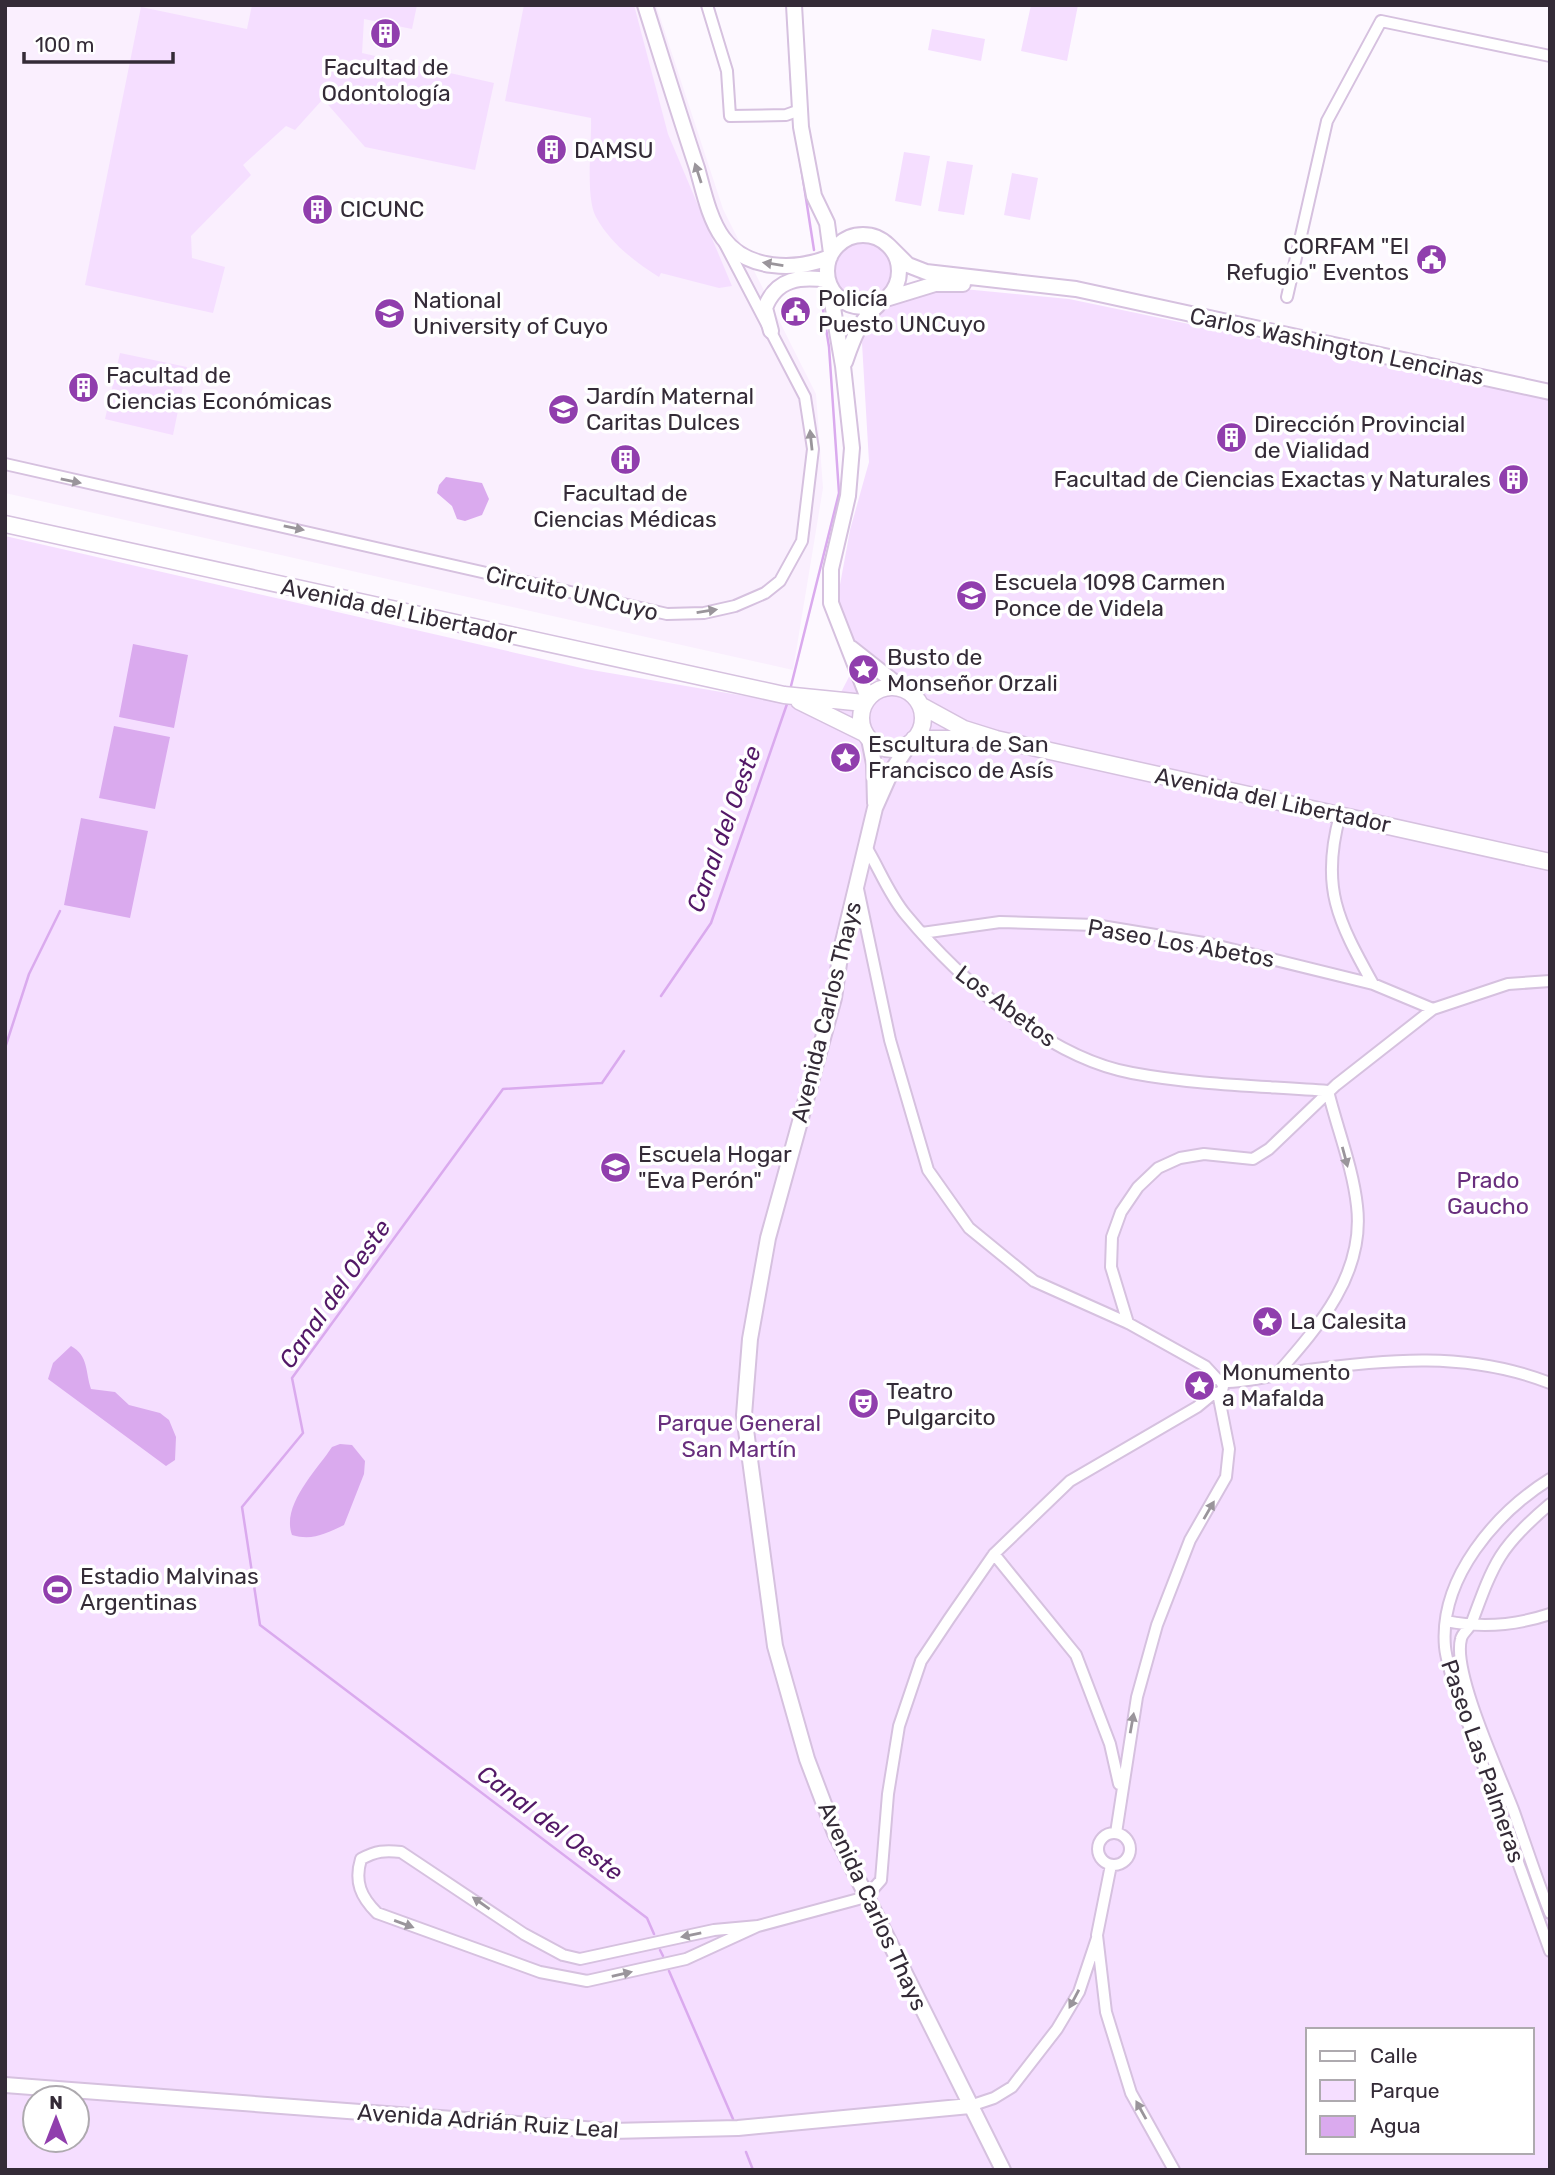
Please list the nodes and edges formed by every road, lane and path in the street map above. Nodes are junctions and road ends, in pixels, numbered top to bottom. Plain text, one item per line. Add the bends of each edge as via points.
1 (645, 5) edge
2 (707, 5) edge
3 (794, 5) edge
4 (1550, 56) edge
5 (800, 110) junction
6 (827, 223) junction
7 (722, 237) junction
8 (848, 238) junction
9 (889, 246) junction
10 (831, 255) junction
11 (829, 283) junction
12 (1287, 297) dead end
13 (1124, 299) junction
14 (883, 301) junction
15 (771, 331) junction
16 (843, 366) junction
17 (1550, 392) edge
18 (5, 464) edge
19 (8, 524) edge
20 (850, 647) junction
21 (903, 689) junction
22 (784, 695) junction
23 (866, 701) junction
24 (920, 705) junction
25 (867, 736) junction
26 (996, 739) junction
27 (912, 741) junction
28 (875, 808) junction
29 (1340, 815) junction
30 (866, 846) junction
31 (1550, 862) edge
32 (857, 886) junction
33 (922, 933) junction
34 (1550, 981) edge
35 (1373, 984) junction
36 (1433, 1009) junction
37 (1328, 1091) junction
38 (1128, 1323) junction
39 (1276, 1374) junction
40 (1550, 1382) edge
41 (1218, 1386) junction
42 (1550, 1479) edge
43 (1550, 1504) edge
44 (993, 1554) junction
45 (1550, 1614) edge
46 (1446, 1621) junction
47 (1471, 1625) junction
48 (1121, 1790) junction
49 (1116, 1833) junction
50 (1111, 1865) junction
51 (866, 1897) junction
52 (1550, 1913) edge
53 (758, 1926) junction
54 (1097, 1936) junction
55 (1550, 1951) edge
56 (5, 2085) edge
57 (970, 2106) junction
58 (1003, 2170) edge
59 (1174, 2170) edge

7 -> 1 street, Circuito UNCuyo
2 - 5 street via 727,71 730,116 786,115
3 - 5 street
4 - 12 street via 1381,21 1327,121
5 - 6 street via 814,196
6 - 8 street
6 - 10 street
10 -> 7 street via 811,265 772,266 738,252
7 - 15 street, Circuito UNCuyo
8 - 9 street via 870,236
8 - 10 street
9 - 13 street, Carlos Washington Lencinas via 908,265 926,272 1034,282
9 - 14 street via 899,273
10 - 11 street
11 - 14 street via 850,305 865,307
11 - 15 street via 806,277 790,279 776,290 765,308
11 - 16 street
13 - 14 street, Carlos Washington Lencinas via 945,284
13 - 17 street, Carlos Washington Lencinas
14 - 16 street via 864,317
18 -> 15 street, Circuito UNCuyo via 667,614 704,612 765,593 780,581 802,541 813,449 800,387
16 - 20 street via 851,467 830,585 836,620
19 - 22 main road, Avenida del Libertador
20 - 21 street
20 - 23 street
21 - 23 main road via 883,688
21 - 24 main road
22 - 23 main road, Avenida del Libertador
22 - 25 main road, Avenida del Libertador
23 - 25 main road via 861,713
24 - 26 main road, Avenida del Libertador via 964,729
24 - 27 main road via 921,729
25 - 27 main road via 890,748
25 - 28 street, Avenida Carlos Thays via 874,764
26 - 27 main road, Avenida del Libertador
26 - 29 main road, Avenida del Libertador
27 - 28 street, Avenida Carlos Thays
28 - 30 street, Avenida Carlos Thays
29 - 31 main road, Avenida del Libertador
29 - 35 street via 1330,851 1334,897 1351,945
30 - 32 street, Avenida Carlos Thays
30 - 33 street, Los Abetos via 904,913
32 - 38 street via 890,1040 928,1170 969,1228 1034,1280
32 - 51 street, Avenida Carlos Thays via 834,998 765,1250 750,1339 744,1415 767,1603 784,1684 835,1833
33 - 35 street, Paseo Los Abetos via 1000,922 1095,925 1210,944
33 - 37 street, Los Abetos via 954,966 1043,1039 1083,1059 1131,1073
34 - 36 street via 1508,984
35 - 36 street, Paseo Los Abetos
36 - 37 street
37 - 38 street via 1253,1159 1205,1154 1180,1158 1158,1168 1138,1187 1121,1212 1112,1237 1111,1267
37 -> 39 street via 1357,1204 1356,1252 1332,1305
38 - 41 street via 1205,1366
39 - 40 street via 1418,1358 1492,1366
39 - 41 street
41 - 44 street via 1199,1405 1070,1481
48 -> 41 street via 1137,1697 1157,1625 1190,1540 1226,1477 1229,1449
42 - 46 street, Paseo Las Palmeras via 1498,1518 1483,1538 1460,1577
43 - 47 street via 1502,1550 1481,1591
44 - 48 street via 1076,1655 1110,1744
44 - 51 street via 922,1661 899,1726 881,1880
45 - 47 street via 1497,1625
46 - 47 street
46 - 55 street, Paseo Las Palmeras via 1445,1647 1452,1679
47 - 52 street via 1461,1638 1465,1681
48 - 49 street
49 - 50 street via 1105,1835 1097,1849 1101,1859
49 - 50 street via 1125,1837 1130,1852 1121,1864
50 - 54 street
51 - 53 street
51 - 57 street, Avenida Carlos Thays
53 -> 53 street via 714,1930 580,1959 543,1946 401,1852 373,1853 361,1859 357,1873 365,1902 377,1913 540,1972 587,1981 686,1959
54 -> 57 street via 1079,1992 1057,2029 1012,2087
59 -> 54 street via 1131,2093 1107,2012
56 - 57 street, Avenida Adrián Ruiz Leal via 611,2131 738,2128
57 - 58 street, Avenida Carlos Thays

